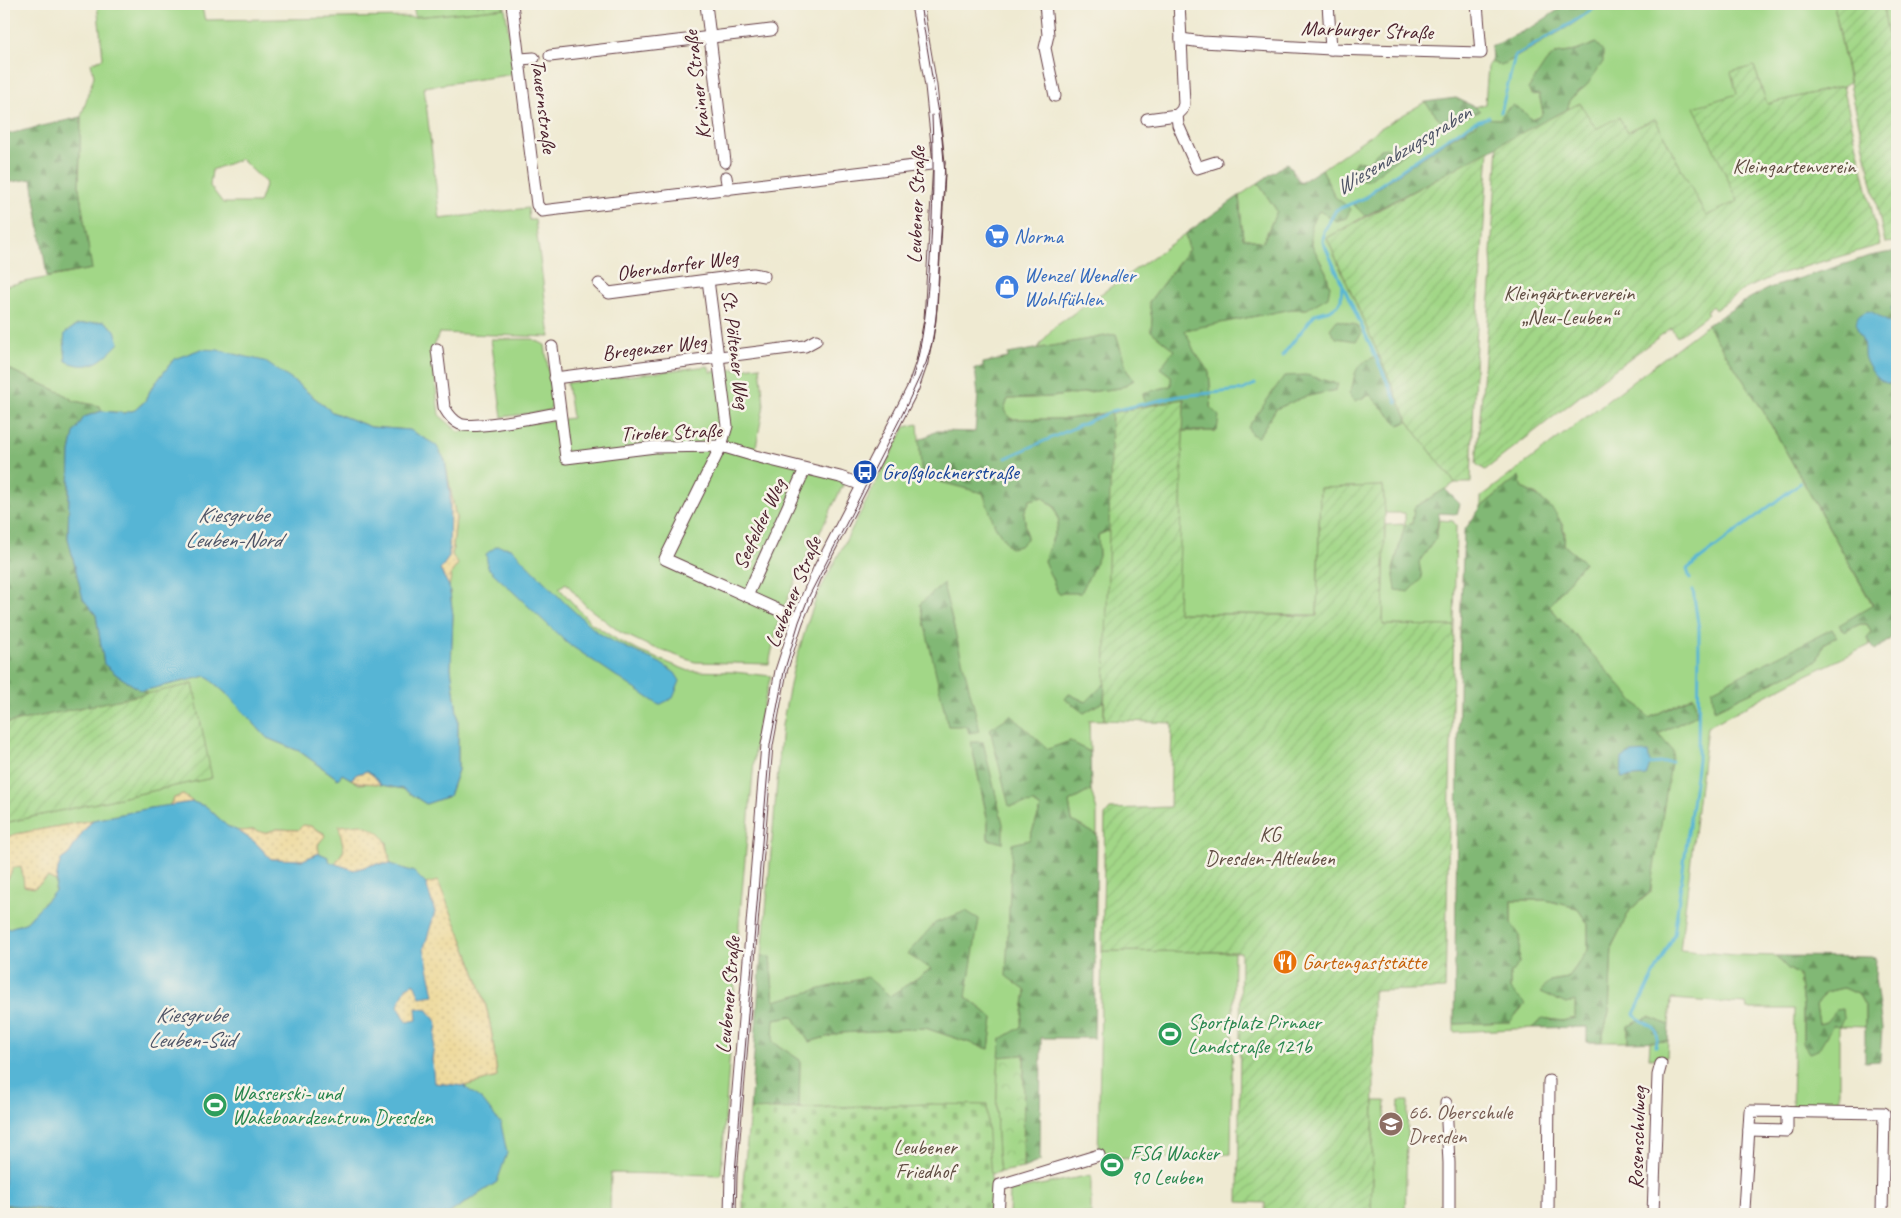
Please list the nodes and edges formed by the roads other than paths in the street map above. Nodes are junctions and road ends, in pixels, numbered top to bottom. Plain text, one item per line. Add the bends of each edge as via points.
1 (512, 4) edge
2 (706, 4) edge
3 (917, 4) edge
4 (1045, 4) edge
5 (1178, 4) edge
6 (1328, 4) edge
7 (1477, 4) edge
8 (771, 30) dead end
9 (710, 37) junction
10 (1181, 39) junction
11 (1331, 49) junction
12 (550, 56) dead end
13 (534, 58) dead end
14 (520, 60) junction
15 (1055, 96) dead end
16 (1177, 115) junction
17 (1147, 119) dead end
18 (725, 162) dead end
19 (1216, 162) dead end
20 (939, 163) junction
21 (726, 176) dead end
22 (728, 189) junction
23 (764, 276) dead end
24 (708, 280) junction
25 (599, 284) dead end
26 (816, 340) dead end
27 (552, 347) dead end
28 (437, 348) dead end
29 (718, 358) junction
30 (555, 378) junction
31 (559, 413) junction
32 (721, 446) junction
33 (805, 469) junction
34 (862, 485) junction
35 (747, 596) junction
36 (798, 619) junction
37 (1661, 1064) dead end
38 (1549, 1082) dead end
39 (1446, 1103) dead end
40 (1787, 1111) junction
41 (1749, 1130) junction
42 (1099, 1155) dead end
43 (1744, 1210) dead end
44 (730, 1214) edge
45 (998, 1214) edge
46 (1449, 1214) edge
47 (1548, 1214) edge
48 (1654, 1214) edge
49 (1882, 1214) edge

1 - 14 street, Tauernstraße
2 - 9 street, Krainer Straße
3 - 20 street, Leubener Straße via 931,86
4 - 15 street via 1048,34 1045,48
5 - 10 street
6 - 11 street
7 - 11 street, Marburger Straße via 1481,53
8 - 9 street
9 - 12 street
9 - 18 street, Krainer Straße
10 - 11 street, Marburger Straße
10 - 16 street via 1184,104
13 - 14 street
14 - 22 street, Tauernstraße via 537,205 542,212
16 - 17 street
16 - 19 street via 1193,170
20 - 22 street
20 - 34 street, Leubener Straße via 930,320 922,362
21 - 22 street
23 - 24 street, Oberndorfer Weg via 753,274
24 - 25 street, Oberndorfer Weg via 609,293
24 - 29 street, St. Pöltener Weg
26 - 29 street, Bregenzer Weg via 805,346
27 - 30 street
28 - 31 street via 444,407 458,423 470,426
29 - 30 street, Bregenzer Weg
29 - 32 street, St. Pöltener Weg via 726,426
30 - 31 street
31 - 32 street, Tiroler Straße via 566,458 655,447
32 - 33 street, Tiroler Straße
32 - 35 street, St. Pöltener Weg via 665,559
33 - 34 street, Tiroler Straße
33 - 35 street, Seefelder Weg
34 - 36 street, Leubener Straße via 818,569
35 - 36 street
36 - 44 street, Leubener Straße via 781,671 768,745
37 - 48 street, Rosenschulweg
38 - 47 street
39 - 46 street
40 - 41 street via 1750,1111
40 - 41 street via 1787,1131
40 - 49 street via 1884,1113
41 - 43 street
42 - 45 street via 1000,1184

